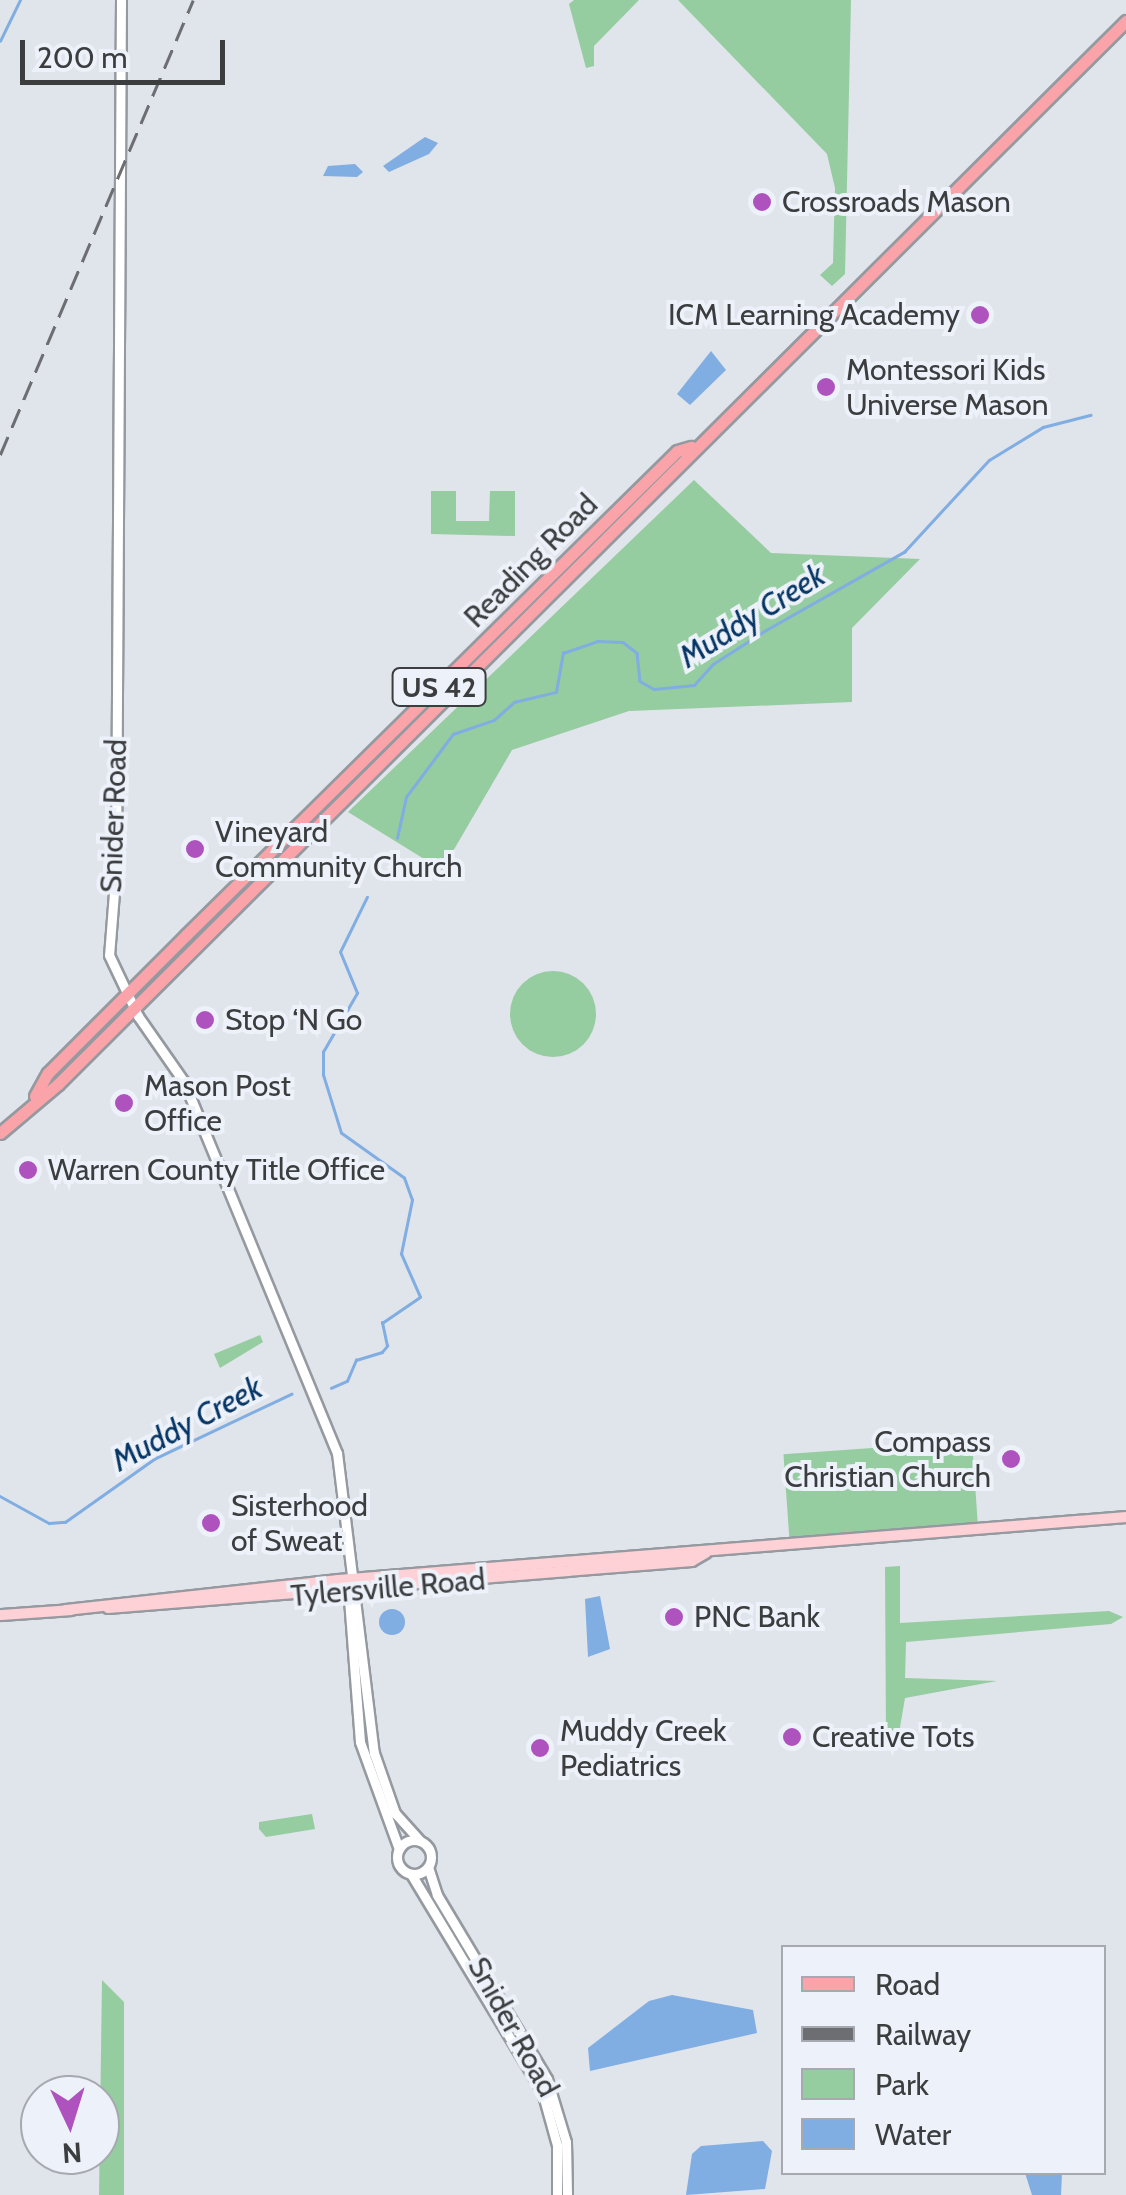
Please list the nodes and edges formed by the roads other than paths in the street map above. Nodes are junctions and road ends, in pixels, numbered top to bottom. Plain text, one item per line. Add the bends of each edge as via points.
1 (121, 0) edge
2 (1126, 21) edge
3 (691, 447) junction
4 (126, 995) junction
5 (133, 1007) junction
6 (32, 1100) junction
7 (0, 1133) edge
8 (1126, 1517) edge
9 (707, 1553) junction
10 (351, 1579) junction
11 (351, 1592) junction
12 (66, 1610) junction
13 (0, 1615) edge
14 (419, 1840) junction
15 (399, 1849) junction
16 (428, 1868) junction
17 (411, 1874) junction
18 (558, 2195) edge
19 (567, 2195) edge

1 - 4 street, Snider Road via 116,868 107,942
2 - 3 main road, Reading Road / US 42
3 - 4 main road, Reading Road / US 42 via 677,451
3 - 5 main road, Reading Road / US 42
4 - 5 street, Snider Road
4 - 6 main road, Reading Road / US 42 via 48,1072
5 - 6 main road, Reading Road / US 42 via 58,1084
5 - 10 street, Snider Road via 184,1082 332,1440
6 - 7 main road, Reading Road / US 42
8 - 9 main road, Tylersville Road
9 - 10 main road, Tylersville Road
9 - 11 main road, Tylersville Road via 692,1562
10 - 11 street
10 - 12 main road, Tylersville Road
11 - 12 main road, Tylersville Road
11 - 14 street via 379,1777 394,1813
11 - 15 street via 360,1742
12 - 13 main road, Tylersville Road
14 - 15 street
14 - 16 street via 432,1852
15 - 17 street via 399,1865
16 - 17 street
16 - 19 street, Snider Road via 547,2078 566,2142
17 - 18 street, Snider Road via 542,2091 557,2145

